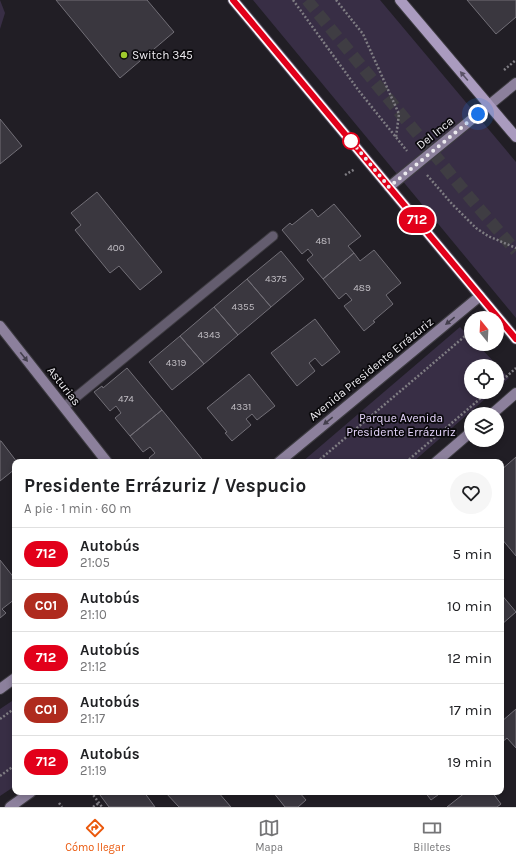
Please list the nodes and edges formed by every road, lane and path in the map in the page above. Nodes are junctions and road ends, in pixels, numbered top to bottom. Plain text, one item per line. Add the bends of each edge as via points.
1 (233, 0) edge
2 (293, 0) edge
3 (336, 0) edge
4 (400, 0) edge
5 (516, 82) edge
6 (489, 105) junction
7 (396, 137) junction
8 (516, 138) edge
9 (418, 164) junction
10 (389, 187) junction
11 (272, 236) dead end
12 (516, 248) edge
13 (480, 296) junction
14 (0, 326) edge
15 (464, 337) edge
16 (516, 339) edge
17 (516, 368) edge
18 (504, 379) edge
19 (516, 393) edge
20 (480, 399) edge
21 (64, 407) junction
22 (500, 407) edge
23 (464, 438) edge
24 (105, 459) edge
25 (283, 459) edge
26 (321, 459) edge
27 (410, 459) edge
28 (440, 459) edge
29 (12, 680) edge
30 (0, 689) edge
31 (12, 710) edge
32 (0, 719) edge
33 (12, 767) edge
34 (0, 776) edge
35 (27, 795) edge
36 (93, 795) edge
37 (59, 803) dead end
38 (99, 803) junction
39 (10, 807) edge
40 (62, 807) edge
41 (93, 807) edge
42 (102, 807) edge

1 - 10 main road
2 - 7 path
3 - 7 path via 364,34 396,107 399,114
6 -> 4 main road
5 - 6 main road, Del Inca
6 - 8 main road
6 - 9 main road, Del Inca
7 - 9 path
9 - 10 main road, Del Inca
9 - 12 path via 476,228
10 - 13 main road
11 - 21 lane
13 - 16 main road
13 -> 25 main road, Avenida Presidente Errázuriz
14 -> 21 main road, Asturias
15 - 26 path
17 - 18 path
19 - 22 main road
20 - 27 path
21 - 24 main road, Asturias
23 - 28 main road
29 - 30 main road
31 - 32 path
33 - 34 path
35 - 39 main road
36 - 38 path
37 - 40 path
38 - 41 path
38 - 42 path

